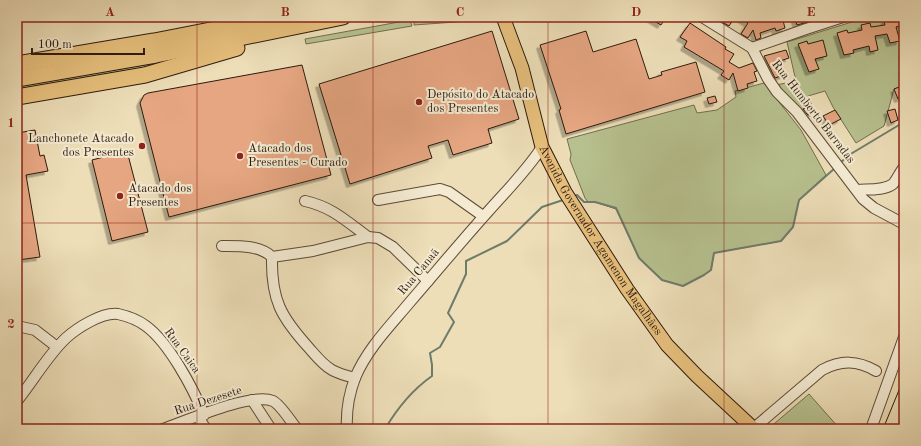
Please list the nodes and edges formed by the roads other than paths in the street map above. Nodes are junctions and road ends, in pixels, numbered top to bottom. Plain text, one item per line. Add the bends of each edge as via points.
1 (278, 17) edge
2 (343, 17) edge
3 (502, 17) edge
4 (702, 17) edge
5 (842, 17) edge
6 (302, 26) junction
7 (752, 48) junction
8 (17, 64) edge
9 (17, 79) edge
10 (17, 97) edge
11 (542, 147) junction
12 (904, 167) edge
13 (857, 190) junction
14 (378, 200) dead end
15 (305, 201) dead end
16 (483, 216) junction
17 (904, 224) edge
18 (368, 237) junction
19 (222, 246) dead end
20 (272, 257) junction
21 (428, 282) junction
22 (17, 326) edge
23 (904, 337) edge
24 (57, 347) junction
25 (876, 371) dead end
26 (355, 378) junction
27 (17, 400) edge
28 (252, 400) junction
29 (201, 416) junction
30 (163, 429) edge
31 (206, 429) edge
32 (271, 429) edge
33 (297, 429) edge
34 (347, 429) edge
35 (754, 429) edge
36 (871, 429) edge

1 - 8 highway
2 - 6 highway
3 - 11 main road, Avenida Governador Agamenon Magalhães via 524,74
4 - 7 street
5 - 7 street
6 - 9 highway
6 - 10 highway via 288,33 145,75
7 - 13 street, Rua Humberto Barradas via 768,79
11 - 16 street, Rua Canaã via 532,162
11 - 35 main road, Avenida Governador Agamenon Magalhães via 568,198 626,289 668,345
12 - 13 street via 894,183 889,186
13 - 17 street, Rua Humberto Barradas via 874,208
14 - 16 street via 440,189 449,192
15 - 18 street via 330,209
16 - 21 street, Rua Canaã
18 - 20 street via 313,251
18 - 21 street via 378,238 393,248
19 - 20 street via 245,247 265,252
20 - 26 street via 275,293 285,319 326,366 335,372
21 - 26 street, Rua Canaã via 367,355
22 - 24 street via 35,330
23 - 36 street
24 - 27 street, Rua Caica
24 - 29 street, Rua Caica via 67,337 100,317 116,314 132,318 156,335 169,352 193,390
25 - 35 street via 858,363 833,364 822,370
26 - 34 street, Rua Canaã via 347,409
28 - 29 street, Rua Dezesete
28 - 32 street
28 - 33 street, Rua Dezesete via 276,403
29 - 30 street, Rua Dezesete
29 - 31 street, Rua Caica

